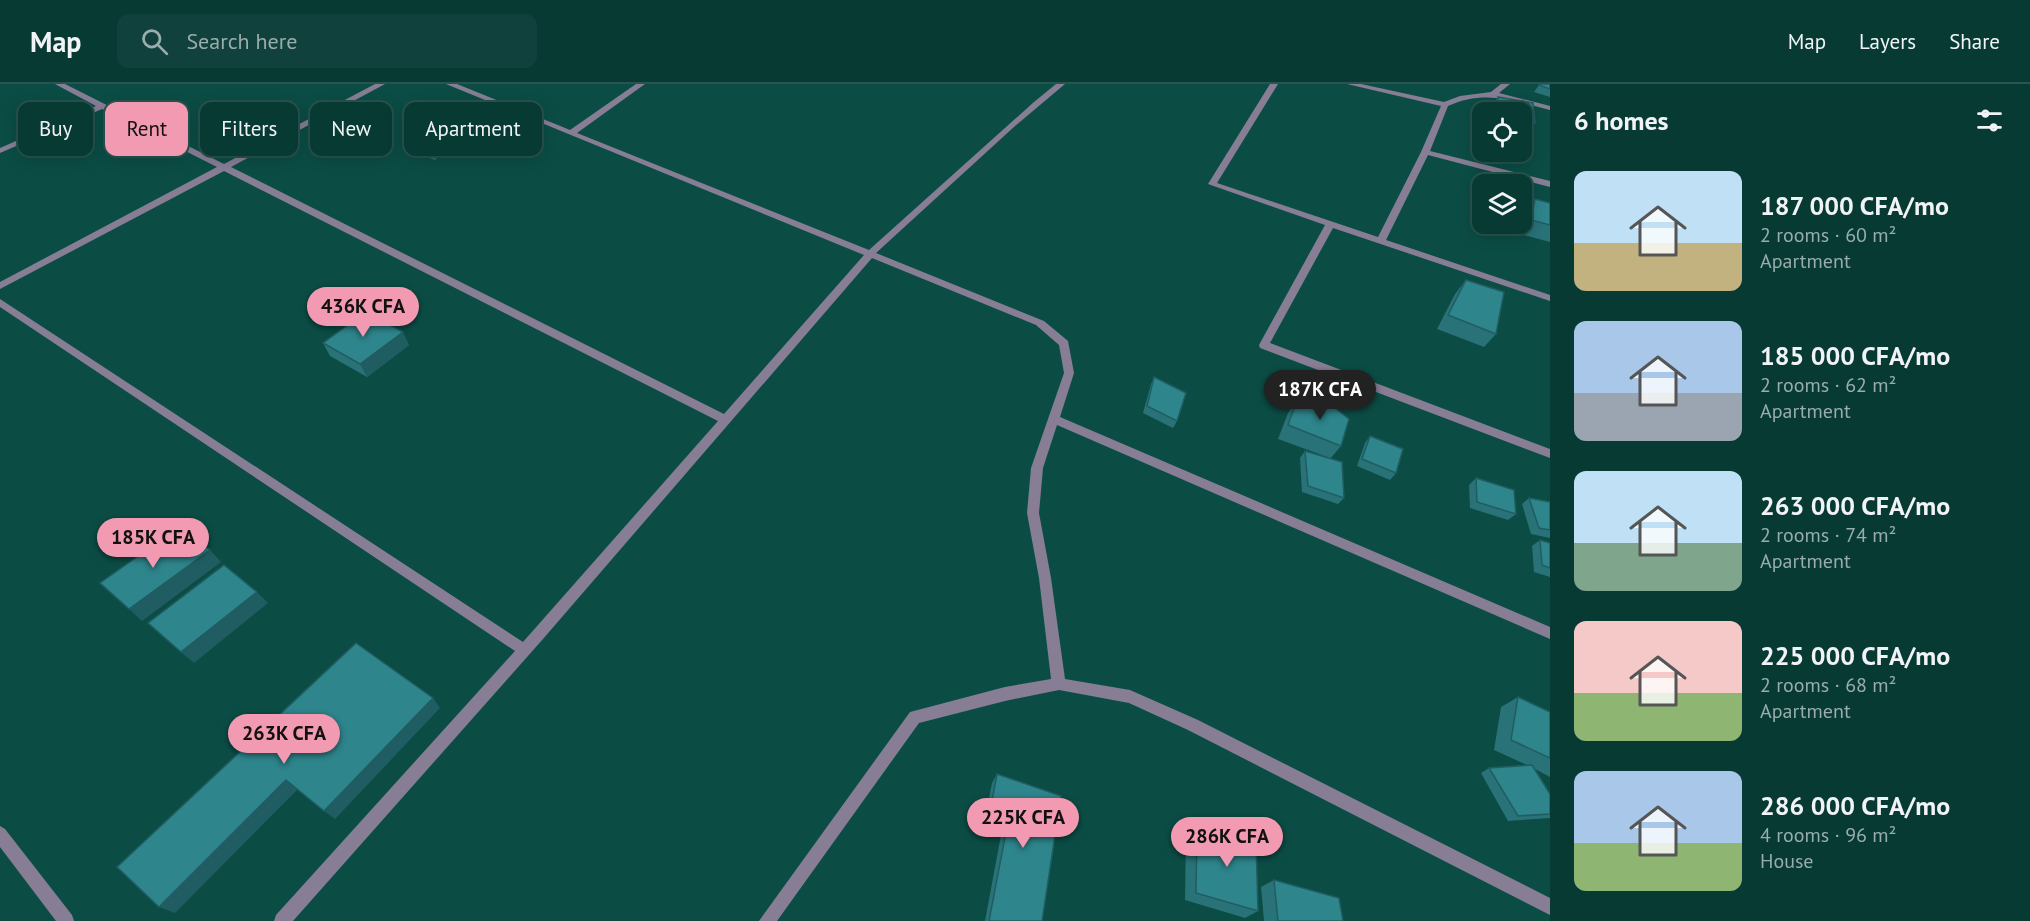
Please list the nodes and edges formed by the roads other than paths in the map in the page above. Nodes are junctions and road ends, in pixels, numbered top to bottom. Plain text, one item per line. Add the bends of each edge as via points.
1 (59, 84) edge
2 (381, 84) edge
3 (450, 84) edge
4 (642, 84) edge
5 (1061, 84) edge
6 (1274, 84) edge
7 (1351, 84) edge
8 (1506, 84) edge
9 (1493, 94) junction
10 (1445, 105) junction
11 (102, 106) junction
12 (1550, 108) edge
13 (571, 133) junction
14 (0, 151) edge
15 (1425, 152) junction
16 (223, 166) junction
17 (1550, 184) edge
18 (1330, 225) junction
19 (1381, 241) junction
20 (871, 253) junction
21 (0, 286) edge
22 (1550, 298) edge
23 (0, 302) edge
24 (1054, 419) junction
25 (726, 420) junction
26 (1550, 452) edge
27 (1550, 633) edge
28 (524, 650) junction
29 (1059, 684) junction
30 (0, 834) edge
31 (1550, 908) edge
32 (66, 921) edge
33 (282, 921) edge
34 (767, 921) edge

1 - 11 street
2 - 16 street
3 - 13 street
4 - 13 street
5 - 20 street
6 - 18 street via 1212,184
7 - 10 street
8 - 9 street
9 - 10 street via 1460,98
9 - 12 street
10 - 15 street
11 - 14 street
11 - 16 street
13 - 20 street
15 - 17 street
15 - 19 street
16 - 21 street
16 - 25 street
18 - 19 street
18 - 26 street via 1264,345
19 - 22 street
20 - 24 street via 1040,323 1064,344 1068,374
20 - 25 street
23 - 28 street
24 - 27 street
24 - 29 street via 1037,468 1034,513
25 - 28 street
28 - 33 street
29 - 31 street via 1130,697 1192,725
29 - 34 street via 915,717
30 - 32 street

